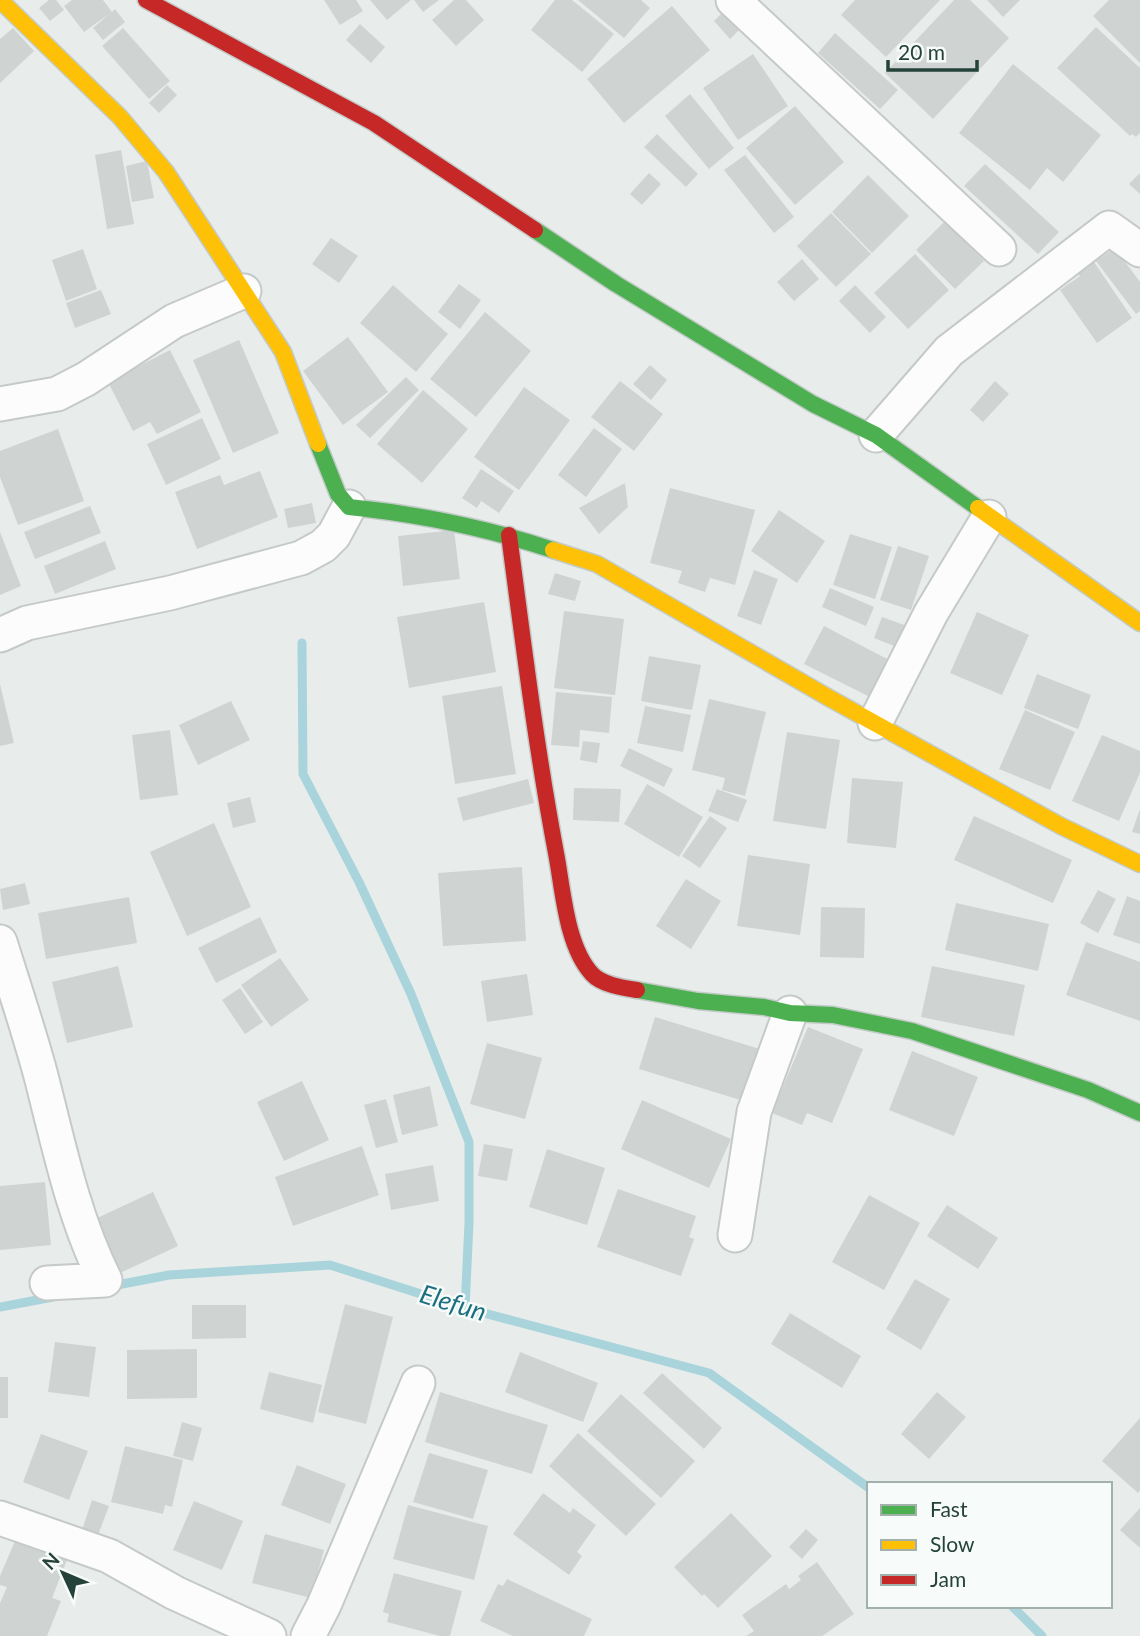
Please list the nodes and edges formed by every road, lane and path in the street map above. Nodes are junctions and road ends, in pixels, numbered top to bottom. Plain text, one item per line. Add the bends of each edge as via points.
1 (0, 0) edge
2 (146, 0) edge
3 (733, 0) edge
4 (999, 249) dead end
5 (1140, 250) edge
6 (244, 291) junction
7 (0, 404) edge
8 (876, 435) junction
9 (348, 507) junction
10 (989, 517) junction
11 (509, 535) junction
12 (1140, 623) edge
13 (0, 635) edge
14 (875, 723) junction
15 (1140, 864) edge
16 (0, 942) edge
17 (790, 1013) junction
18 (1140, 1113) edge
19 (735, 1235) dead end
20 (47, 1283) dead end
21 (418, 1383) dead end
22 (0, 1518) edge
23 (269, 1636) edge
24 (308, 1636) edge

1 - 6 street via 121,117 166,172
2 - 8 street via 374,123 616,284 813,404
3 - 4 street
5 - 8 street via 1109,228 949,351
6 - 7 street via 174,321 57,394
6 - 9 street via 283,352 330,477
8 - 10 street
9 - 11 street
9 - 13 street via 323,547 301,558 170,593 27,623
10 - 12 street
10 - 14 street via 931,613
11 - 14 street via 597,564
11 - 17 street via 537,750 571,933 583,962 594,977 620,987
14 - 15 street via 1060,826
16 - 20 street via 67,1183 105,1280
17 - 18 street via 833,1015 912,1031 1088,1090
17 - 19 street via 754,1112
21 - 24 street
22 - 23 street via 109,1556 175,1593

